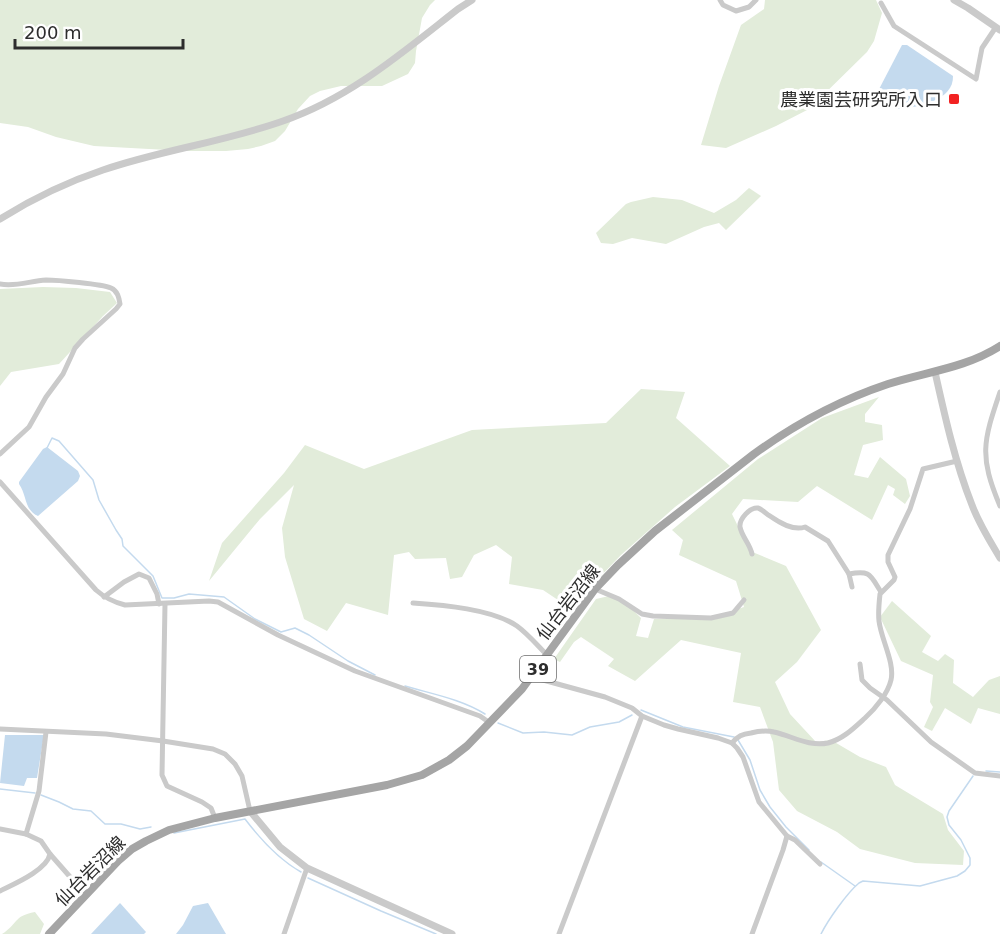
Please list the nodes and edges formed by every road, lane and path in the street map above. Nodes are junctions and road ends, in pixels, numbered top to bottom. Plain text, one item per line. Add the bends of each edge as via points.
1 (472, 0) edge
2 (720, 0) edge
3 (756, 0) edge
4 (954, 0) edge
5 (881, 3) dead end
6 (998, 28) edge
7 (0, 219) edge
8 (0, 284) edge
9 (999, 348) edge
10 (935, 372) junction
11 (1000, 392) edge
12 (0, 454) edge
13 (957, 460) junction
14 (0, 482) edge
15 (1000, 506) edge
16 (752, 554) dead end
17 (1000, 558) edge
18 (849, 574) junction
19 (852, 587) dead end
20 (595, 589) junction
21 (881, 592) junction
22 (104, 597) junction
23 (744, 600) dead end
24 (413, 603) dead end
25 (162, 604) junction
26 (547, 655) junction
27 (860, 664) dead end
28 (532, 677) junction
29 (883, 697) junction
30 (642, 716) junction
31 (490, 723) junction
32 (0, 729) edge
33 (46, 732) junction
34 (735, 740) junction
35 (163, 741) junction
36 (1000, 776) edge
37 (250, 811) junction
38 (215, 818) junction
39 (0, 829) edge
40 (26, 834) junction
41 (787, 836) junction
42 (50, 854) junction
43 (820, 864) dead end
44 (307, 868) junction
45 (0, 891) edge
46 (87, 895) junction
47 (49, 934) edge
48 (284, 934) edge
49 (452, 934) edge
50 (559, 934) edge
51 (752, 934) edge

1 - 7 street via 361,83 322,105 283,121 104,170 52,190
2 - 3 street via 736,11
4 - 6 street
5 - 6 street via 894,26 976,79 981,48
8 - 12 street via 46,280 111,288 120,304 75,348 29,427
9 - 10 main road, 仙台岩沼線 / 39
10 - 13 street
10 - 20 main road, 仙台岩沼線 / 39 via 863,394 822,412 771,442 655,531
11 - 15 street via 987,431 985,460
13 - 17 street via 973,507
13 - 21 street via 923,469 910,509 888,555 895,579
14 - 22 street
16 - 18 street via 740,528 747,512 759,508 789,527 805,527 828,541
18 - 19 street
18 - 21 street via 869,574
20 - 23 street via 647,616 711,618 733,613
20 - 26 main road, 仙台岩沼線 / 39
21 - 29 street via 879,622 891,667 891,679
22 - 25 street via 125,605
22 - 25 street via 139,574 149,578
24 - 26 street via 503,619 518,627
25 - 31 street via 218,602 355,671 476,714
25 - 35 street
26 - 28 main road, 仙台岩沼線 / 39
27 - 29 street via 862,680
28 - 30 street via 605,697
28 - 31 main road, 仙台岩沼線 / 39
29 - 34 street via 849,732 826,744 764,730 743,734
29 - 36 street via 931,742 969,769
30 - 34 street via 678,729
30 - 50 street
31 - 37 main road, 仙台岩沼線 / 39 via 449,760 422,775
32 - 33 street
33 - 35 street
33 - 40 street via 39,791
34 - 41 street via 759,802
35 - 37 street via 225,754 242,776
35 - 38 street via 162,775 167,786 202,802 211,808
37 - 38 main road, 仙台岩沼線 / 39
37 - 44 street via 280,847
38 - 46 main road, 仙台岩沼線 / 39 via 177,828 132,849
39 - 40 street
40 - 42 street via 41,841
41 - 43 street
41 - 51 street
42 - 45 street via 35,871
42 - 46 street
44 - 48 street
44 - 49 street
46 - 47 main road, 仙台岩沼線 / 39

